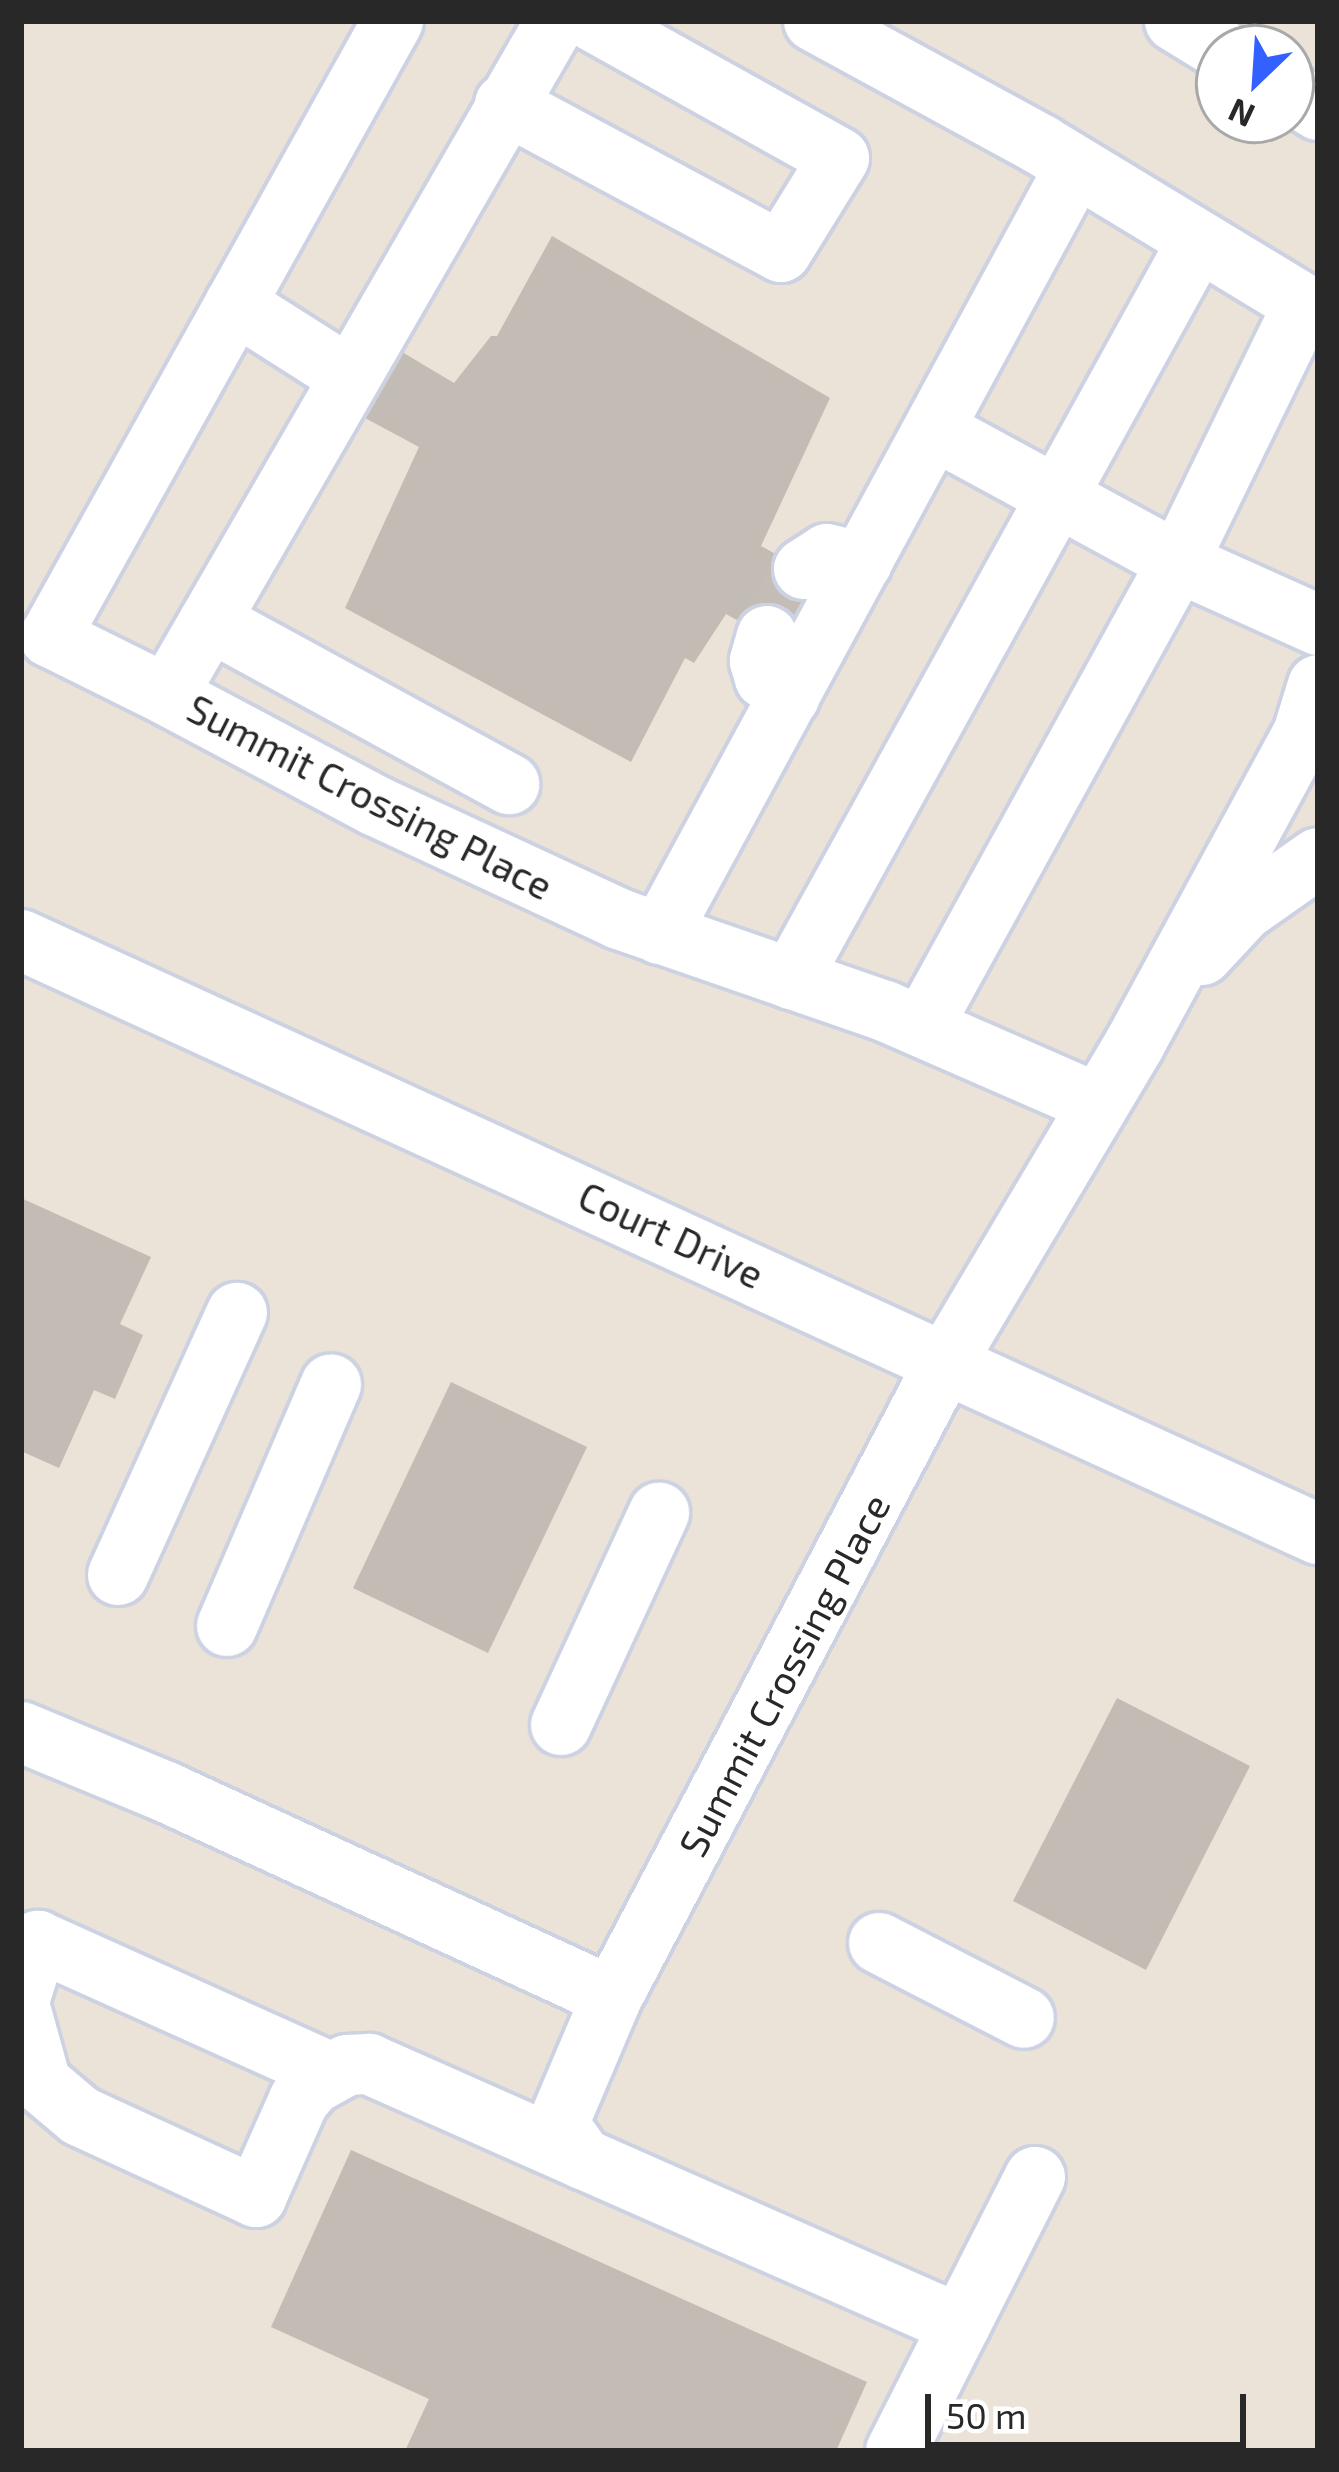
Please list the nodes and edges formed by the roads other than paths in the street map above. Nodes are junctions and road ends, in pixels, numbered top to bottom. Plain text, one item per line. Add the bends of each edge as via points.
1 (393, 21) edge
2 (556, 21) edge
3 (593, 21) edge
4 (814, 21) edge
5 (505, 104) junction
6 (1076, 166) junction
7 (1198, 241) junction
8 (236, 304) junction
9 (350, 377) junction
10 (935, 430) junction
11 (1053, 495) junction
12 (1178, 562) junction
13 (862, 563) junction
14 (804, 569) dead end
15 (210, 620) junction
16 (1312, 634) edge
17 (766, 636) tunnel mouth
18 (1318, 685) edge
19 (167, 695) junction
20 (789, 698) junction
21 (509, 784) dead end
22 (1318, 858) edge
23 (660, 934) junction
24 (21, 940) edge
25 (790, 979) junction
26 (1153, 1007) junction
27 (922, 1028) junction
28 (1096, 1103) junction
29 (237, 1313) dead end
30 (944, 1365) junction
31 (331, 1384) dead end
32 (659, 1513) dead end
33 (1318, 1534) edge
34 (118, 1576) dead end
35 (227, 1627) dead end
36 (561, 1725) dead end
37 (21, 1732) edge
38 (879, 1943) dead end
39 (21, 1995) edge
40 (612, 1996) junction
41 (21, 2011) edge
42 (1024, 2018) dead end
43 (329, 2072) junction
44 (583, 2158) junction
45 (1035, 2177) dead end
46 (961, 2325) junction
47 (896, 2451) edge

1 - 8 street
2 - 5 street, Summit Crossing Place
3 - 5 street via 839,158 782,252
4 - 6 street
5 - 9 street, Summit Crossing Place
6 - 7 street
6 - 10 street
7 - 11 street
7 - 12 street via 1304,304
8 - 9 street
8 - 19 street via 50,637
9 - 15 street, Summit Crossing Place
10 - 11 street
10 - 13 street
11 - 12 street
11 - 25 street
12 - 16 street
12 - 27 street
13 - 14 street via 827,554
13 - 20 street
15 - 19 street, Summit Crossing Place
15 - 21 street
17 - 20 street via 765,678
18 - 26 street, Summit Crossing Place via 1303,734
19 - 23 street, Summit Crossing Place via 376,806
20 - 23 street
22 - 26 street, Summit Crossing Place via 1244,910
23 - 25 street, Summit Crossing Place
24 - 30 street, Court Drive
25 - 27 street, Summit Crossing Place
26 - 28 street, Summit Crossing Place
27 - 28 street, Summit Crossing Place
28 - 30 street, Summit Crossing Place
29 - 34 street
30 - 33 street, Court Drive
30 - 40 street, Summit Crossing Place
31 - 35 street
32 - 36 street
37 - 40 street
38 - 42 street
39 - 43 street via 38,1942
40 - 44 street, Summit Crossing Place via 558,2124
41 - 43 street via 41,2083 80,2116 256,2197 299,2100
43 - 44 street via 369,2064
44 - 46 street
45 - 46 street
46 - 47 street

